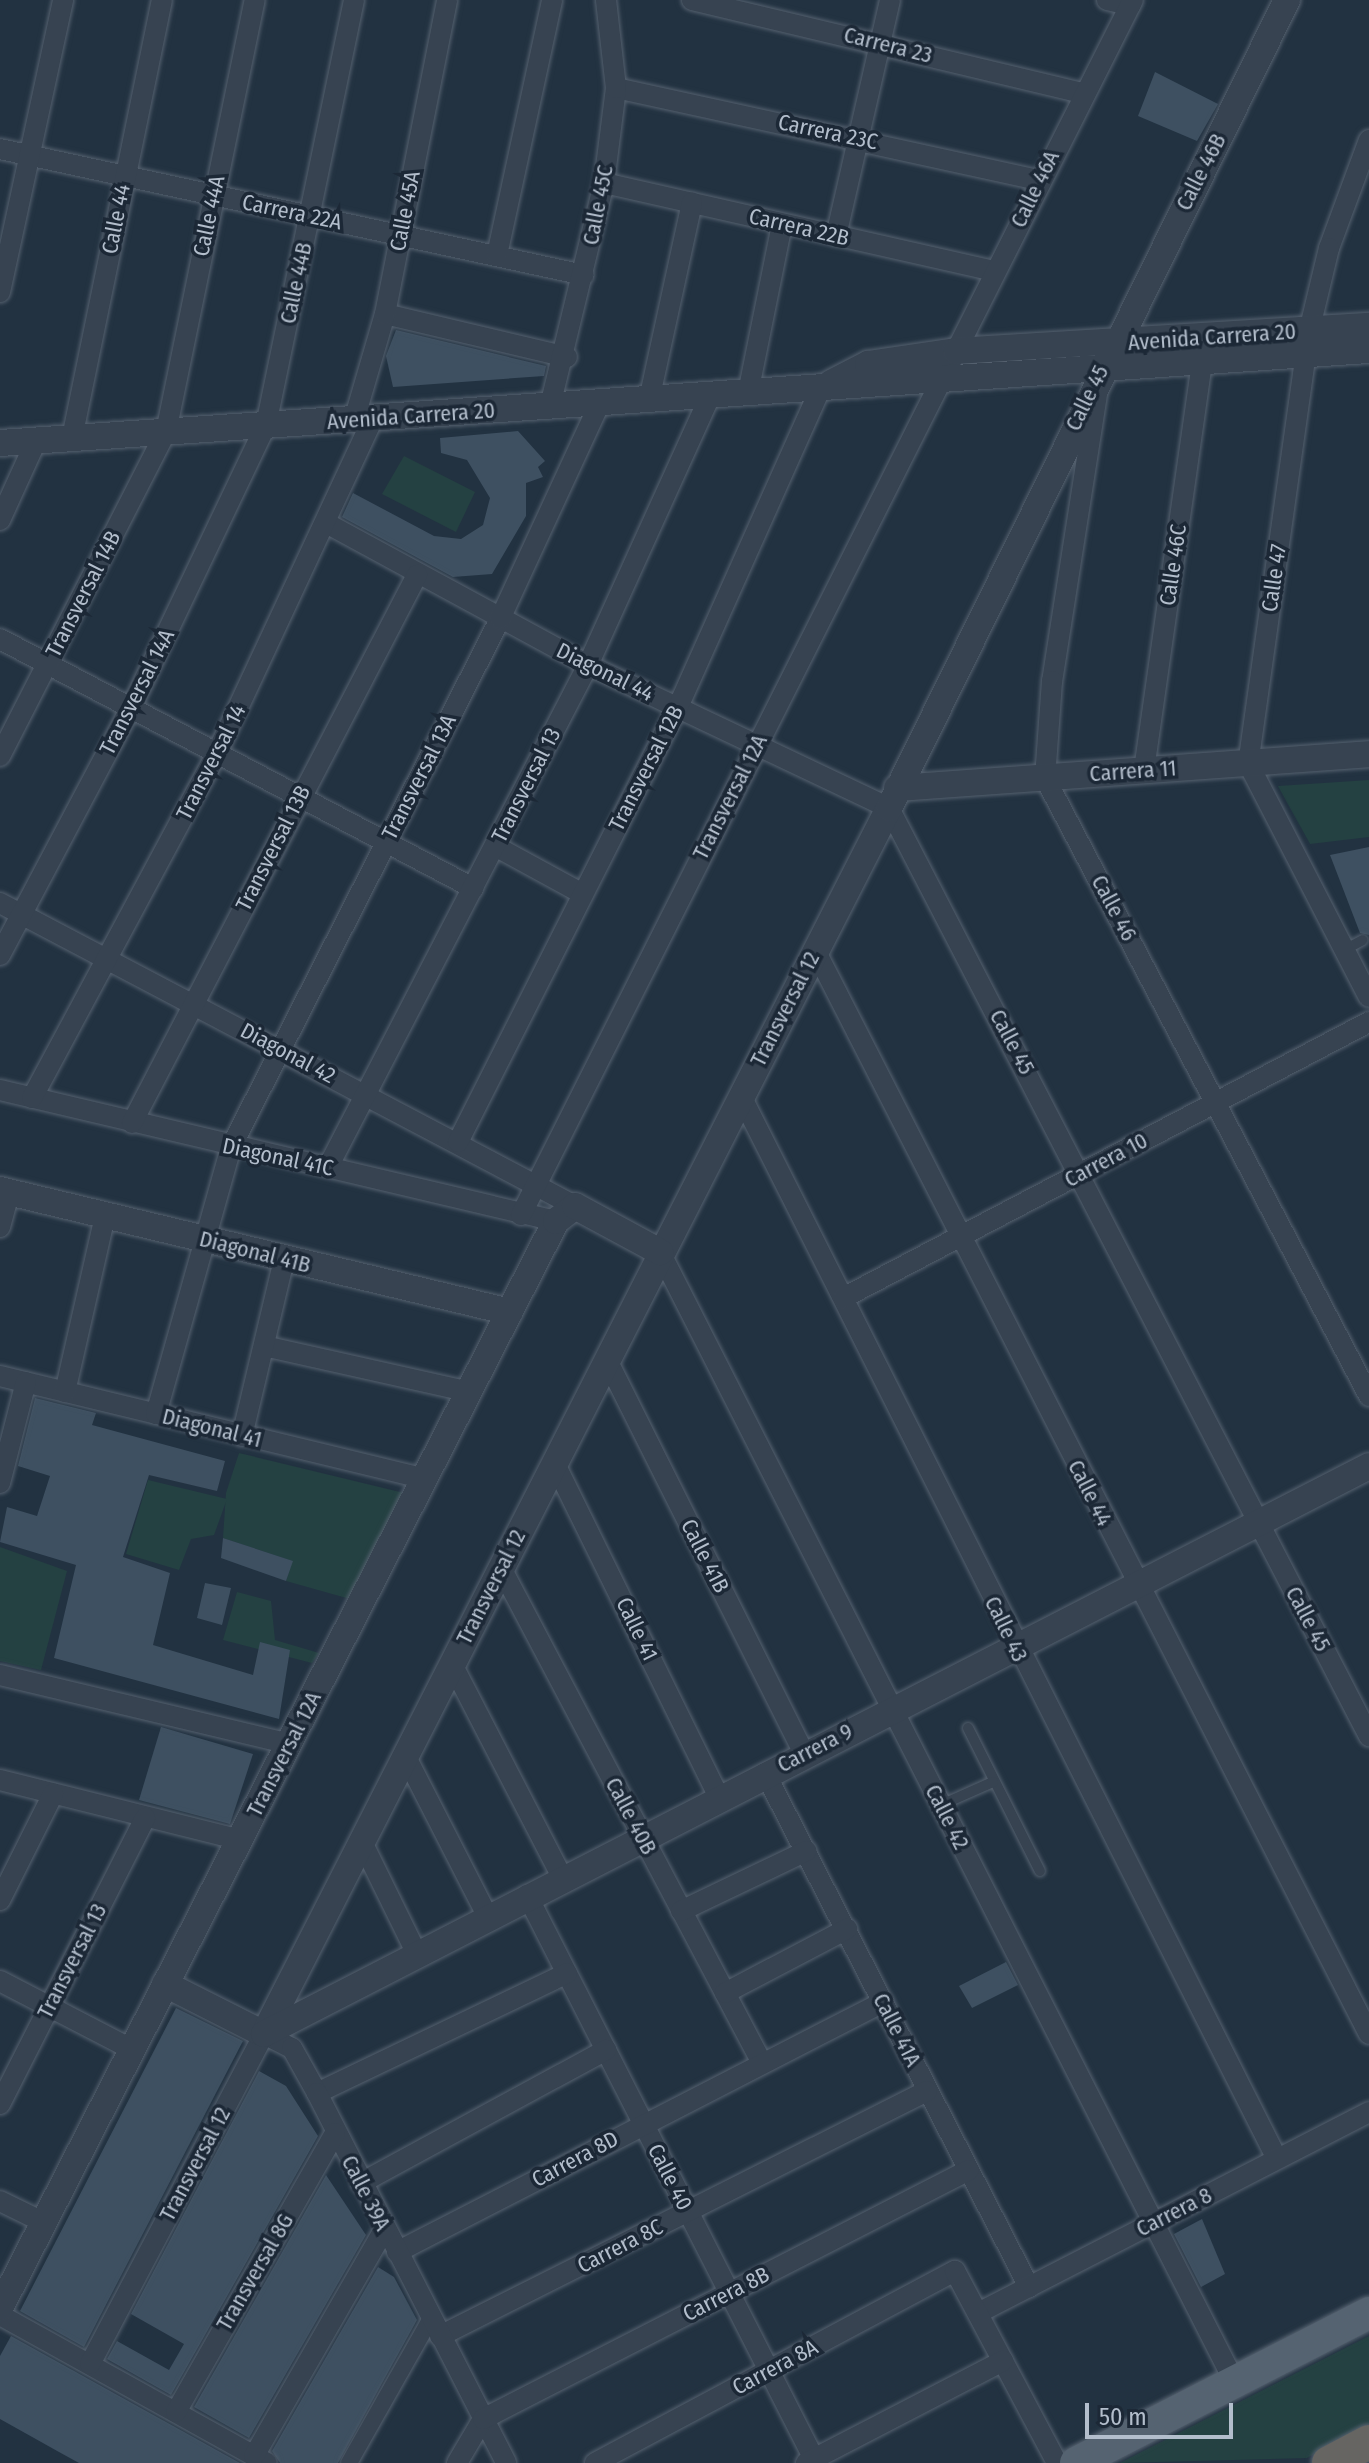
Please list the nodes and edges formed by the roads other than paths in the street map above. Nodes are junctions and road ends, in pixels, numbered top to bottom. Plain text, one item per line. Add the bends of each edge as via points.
1 (63, 0) edge
2 (162, 0) edge
3 (255, 0) edge
4 (354, 0) edge
5 (447, 0) edge
6 (552, 0) edge
7 (606, 0) edge
8 (692, 0) edge
9 (890, 0) edge
10 (1107, 0) edge
11 (1287, 0) edge
12 (1131, 3) edge
13 (879, 42) junction
14 (616, 88) junction
15 (1083, 93) junction
16 (859, 138) junction
17 (1369, 140) edge
18 (0, 149) edge
19 (30, 156) junction
20 (124, 176) junction
21 (1039, 180) junction
22 (604, 183) junction
23 (213, 195) junction
24 (1347, 202) junction
25 (692, 203) junction
26 (1369, 204) edge
27 (310, 215) junction
28 (782, 224) junction
29 (400, 235) junction
30 (836, 236) junction
31 (497, 255) junction
32 (994, 271) junction
33 (584, 275) junction
34 (0, 292) edge
35 (385, 314) junction
36 (1369, 326) edge
37 (1308, 342) junction
38 (1114, 344) junction
39 (1369, 350) edge
40 (956, 351) junction
41 (567, 357) junction
42 (1202, 361) junction
43 (1099, 374) junction
44 (944, 381) junction
45 (821, 388) junction
46 (748, 393) junction
47 (710, 396) junction
48 (649, 400) junction
49 (600, 403) junction
50 (550, 406) junction
51 (363, 419) junction
52 (266, 425) junction
53 (166, 432) junction
54 (72, 438) junction
55 (36, 441) junction
56 (0, 443) edge
57 (0, 520) edge
58 (328, 524) junction
59 (417, 575) junction
60 (500, 619) junction
61 (0, 639) edge
62 (47, 664) junction
63 (588, 665) junction
64 (678, 707) junction
65 (131, 708) junction
66 (755, 746) junction
67 (217, 753) junction
68 (1369, 754) edge
69 (0, 756) edge
70 (1248, 763) junction
71 (1144, 770) junction
72 (1045, 778) junction
73 (299, 796) junction
74 (893, 798) junction
75 (386, 842) junction
76 (495, 846) junction
77 (473, 888) junction
78 (583, 894) junction
79 (0, 903) edge
80 (22, 914) junction
81 (815, 950) junction
82 (0, 955) edge
83 (108, 959) junction
84 (1369, 997) edge
85 (193, 1004) junction
86 (1369, 1022) edge
87 (281, 1050) junction
88 (0, 1090) edge
89 (366, 1094) junction
90 (741, 1096) junction
91 (32, 1098) junction
92 (1217, 1102) junction
93 (132, 1123) junction
94 (458, 1142) junction
95 (231, 1147) junction
96 (328, 1167) junction
97 (1080, 1174) junction
98 (535, 1183) junction
99 (4, 1192) edge
100 (566, 1213) junction
101 (521, 1215) junction
102 (105, 1216) junction
103 (0, 1227) edge
104 (959, 1237) junction
105 (204, 1240) junction
106 (660, 1252) junction
107 (284, 1260) junction
108 (843, 1298) junction
109 (510, 1312) junction
110 (264, 1346) junction
111 (606, 1358) junction
112 (0, 1376) edge
113 (26, 1382) junction
114 (65, 1392) junction
115 (469, 1392) junction
116 (1369, 1396) edge
117 (156, 1414) junction
118 (242, 1436) junction
119 (554, 1462) junction
120 (1369, 1466) edge
121 (1, 1477) edge
122 (425, 1479) junction
123 (1257, 1523) junction
124 (501, 1568) junction
125 (1137, 1584) junction
126 (1015, 1646) junction
127 (452, 1664) junction
128 (0, 1675) edge
129 (893, 1708) junction
130 (968, 1728) dead end
131 (1369, 1736) edge
132 (289, 1744) junction
133 (804, 1753) junction
134 (406, 1757) junction
135 (765, 1773) junction
136 (0, 1780) edge
137 (993, 1782) junction
138 (53, 1794) junction
139 (719, 1797) junction
140 (941, 1805) junction
141 (145, 1818) junction
142 (641, 1837) junction
143 (240, 1840) junction
144 (362, 1842) junction
145 (806, 1851) junction
146 (1040, 1871) dead end
147 (6, 1875) edge
148 (562, 1877) junction
149 (527, 1895) junction
150 (0, 1900) edge
151 (681, 1911) junction
152 (487, 1915) junction
153 (847, 1929) junction
154 (416, 1952) junction
155 (567, 1973) junction
156 (0, 1981) edge
157 (165, 1984) junction
158 (725, 1993) junction
159 (883, 2002) junction
160 (49, 2008) junction
161 (264, 2034) junction
162 (1369, 2034) edge
163 (131, 2049) junction
164 (606, 2050) junction
165 (762, 2063) junction
166 (927, 2091) junction
167 (317, 2093) junction
168 (0, 2104) edge
169 (1369, 2112) edge
170 (643, 2124) junction
171 (335, 2133) junction
172 (1277, 2159) junction
173 (969, 2170) junction
174 (361, 2183) junction
175 (0, 2201) edge
176 (688, 2211) junction
177 (43, 2222) junction
178 (1155, 2222) junction
179 (385, 2228) junction
180 (397, 2252) junction
181 (1029, 2287) junction
182 (729, 2293) junction
183 (0, 2308) edge
184 (978, 2313) junction
185 (1369, 2313) edge
186 (0, 2315) edge
187 (436, 2327) junction
188 (1003, 2361) junction
189 (90, 2364) junction
190 (769, 2370) junction
191 (1234, 2381) junction
192 (176, 2412) junction
193 (483, 2419) junction
194 (1369, 2442) edge
195 (260, 2459) edge
196 (810, 2461) edge
197 (349, 2463) edge
198 (457, 2463) edge
199 (506, 2463) edge
200 (595, 2463) edge
201 (1057, 2463) edge
202 (1076, 2463) edge
203 (1329, 2463) edge

1 - 19 street
2 - 20 street, Calle 44
3 - 23 street, Calle 44A
4 - 27 street, Calle 44B
5 - 29 street, Calle 45A
6 - 31 street
7 - 14 street, Calle 45C
8 - 13 street, Carrera 23
9 - 13 street
10 - 12 street
11 - 38 street, Calle 46B
12 - 15 street, Calle 46A
13 - 15 street, Carrera 23
13 - 16 street
14 - 16 street, Carrera 23C
14 - 22 street, Calle 45C
15 - 21 street, Calle 46A
16 - 21 street, Carrera 23C
16 - 30 street
17 - 24 street, Calle 47
18 - 19 street, Carrera 22A
19 - 20 street, Carrera 22A
19 - 34 street
20 - 23 street, Carrera 22A
20 - 54 street, Calle 44
21 - 32 street, Calle 46A
22 - 25 street, Carrera 22B
22 - 33 street, Calle 45C
23 - 27 street, Carrera 22A
23 - 53 street, Calle 44A
24 - 26 street
24 - 37 street, Calle 47
25 - 28 street, Carrera 22B
25 - 48 street
27 - 29 street, Carrera 22A
27 - 52 street, Calle 44B
28 - 30 street, Carrera 22B
28 - 46 street
29 - 31 street, Carrera 22A
29 - 35 street, Calle 45A
30 - 32 street, Carrera 22B
31 - 33 street, Carrera 22A
32 - 40 street, Calle 46A
33 - 41 street, Calle 45C
35 - 41 street
35 - 51 street, Calle 45A
36 - 37 street, Avenida Carrera 20
37 - 38 street, Avenida Carrera 20
37 - 39 street, Avenida Carrera 20
37 - 42 street, Avenida Carrera 20
37 - 70 street, Calle 47
38 - 40 street, Avenida Carrera 20
38 - 43 street, Calle 45
40 - 44 street, Calle 46A
40 - 45 street, Avenida Carrera 20 via 868,364
41 - 50 street, Calle 45C
42 - 43 street, Avenida Carrera 20
42 - 71 street, Calle 46C
43 - 44 street, Avenida Carrera 20
43 - 72 street
43 - 74 street, Calle 45
44 - 45 street, Avenida Carrera 20
44 - 66 street, Transversal 12A
45 - 46 street, Avenida Carrera 20
45 - 64 street, Transversal 12B
46 - 47 street, Avenida Carrera 20
47 - 48 street, Avenida Carrera 20
47 - 63 street, Transversal 13
48 - 49 street, Avenida Carrera 20
49 - 50 street, Avenida Carrera 20
49 - 60 street, Transversal 13A
50 - 51 street, Avenida Carrera 20
51 - 52 street, Avenida Carrera 20
51 - 58 street, Transversal 14
52 - 53 street, Avenida Carrera 20
52 - 65 street, Transversal 14A
53 - 54 street, Avenida Carrera 20
53 - 62 street, Transversal 14B
54 - 55 street, Avenida Carrera 20
55 - 56 street, Avenida Carrera 20
55 - 57 street
58 - 59 street, Diagonal 44
58 - 67 street, Transversal 14
59 - 60 street, Diagonal 44
59 - 73 street, Transversal 13B
60 - 63 street, Diagonal 44
60 - 75 street, Transversal 13A
61 - 62 street
62 - 65 street
62 - 69 street, Transversal 14B
63 - 64 street, Diagonal 44
63 - 76 street, Transversal 13
64 - 66 street, Diagonal 44
64 - 78 street, Transversal 12B
65 - 67 street
65 - 80 street, Transversal 14A
66 - 74 street, Diagonal 44
66 - 98 street, Transversal 12A
67 - 73 street
67 - 83 street, Transversal 14
68 - 70 street, Carrera 11
70 - 71 street, Carrera 11
70 - 84 street via 1353,945
71 - 72 street, Carrera 11
72 - 74 street, Carrera 11
72 - 92 street, Calle 46
73 - 75 street
73 - 85 street, Transversal 13B
74 - 81 street, Transversal 12
74 - 97 street, Calle 45
75 - 77 street
75 - 87 street, Transversal 13A
76 - 77 street, Transversal 13
76 - 78 street
77 - 89 street, Transversal 13
78 - 94 street, Transversal 12B
79 - 80 street, Diagonal 42
80 - 82 street, Transversal 14A
80 - 83 street, Diagonal 42
81 - 90 street, Transversal 12
81 - 104 street, Calle 44
83 - 85 street, Diagonal 42
83 - 91 street, Transversal 14
85 - 87 street, Diagonal 42
85 - 93 street, Transversal 13B
86 - 92 street, Carrera 10
87 - 89 street, Diagonal 42
87 - 95 street, Transversal 13A
88 - 91 street, Diagonal 41C
89 - 94 street, Diagonal 42
89 - 96 street, Transversal 13
90 - 106 street, Transversal 12
90 - 108 street, Calle 43
91 - 93 street, Diagonal 41C
92 - 97 street, Carrera 10
92 - 116 street, Calle 46
93 - 95 street, Diagonal 41C
94 - 98 street, Diagonal 42
95 - 96 street, Diagonal 41C
95 - 105 street
96 - 101 street, Diagonal 41C
97 - 104 street, Carrera 10
97 - 123 street, Calle 45
98 - 100 street, Diagonal 42
98 - 101 street, Transversal 12A
99 - 102 street, Diagonal 41B
99 - 103 street
100 - 101 street, Diagonal 41C
100 - 106 street
100 - 109 street, Transversal 12A
102 - 105 street, Diagonal 41B
102 - 114 street
104 - 108 street, Carrera 10
104 - 125 street, Calle 44
105 - 107 street, Diagonal 41B
105 - 117 street
106 - 111 street, Transversal 12
106 - 129 street, Calle 42
107 - 109 street, Diagonal 41B
107 - 110 street
108 - 126 street, Calle 43
109 - 115 street, Transversal 12A
110 - 115 street
110 - 118 street
111 - 119 street, Transversal 12
111 - 133 street, Calle 41B
112 - 113 street, Diagonal 41
113 - 114 street, Diagonal 41
113 - 121 street
114 - 117 street, Diagonal 41
115 - 122 street, Transversal 12A
117 - 118 street, Diagonal 41
118 - 122 street, Diagonal 41
119 - 124 street, Transversal 12
119 - 139 street, Calle 41
120 - 123 street, Carrera 9
122 - 132 street, Transversal 12A
123 - 125 street, Carrera 9
123 - 131 street, Calle 45
124 - 127 street, Transversal 12
124 - 142 street, Calle 40B
125 - 126 street, Carrera 9
125 - 162 street, Calle 44
126 - 129 street, Carrera 9
126 - 172 street, Calle 43
127 - 134 street, Transversal 12
127 - 148 street
128 - 132 street
129 - 133 street, Carrera 9
129 - 140 street, Calle 42
130 - 137 lane
132 - 143 street, Transversal 12A
133 - 135 street, Carrera 9
134 - 144 street, Transversal 12
134 - 152 street
135 - 139 street, Carrera 9
135 - 145 street, Calle 41A
136 - 138 street
137 - 140 lane
137 - 146 lane
138 - 141 street
138 - 147 street
139 - 142 street, Carrera 9
140 - 178 street, Calle 42
141 - 143 street
141 - 160 street, Transversal 13
142 - 148 street, Carrera 9
142 - 151 street, Calle 40B
143 - 157 street, Transversal 12A
144 - 154 street
144 - 161 street, Transversal 12
145 - 151 street
145 - 153 street, Calle 41A
147 - 150 street
148 - 149 street, Carrera 9
149 - 152 street, Carrera 9
149 - 155 street, Calle 40
151 - 158 street, Calle 40B
152 - 154 street, Carrera 9
153 - 158 street
153 - 159 street, Calle 41A
154 - 161 street, Carrera 9
155 - 164 street, Calle 40
155 - 167 street
156 - 160 street
157 - 161 street, Calle 39A
157 - 163 street, Transversal 12A
158 - 165 street, Calle 40B
159 - 165 street, Carrera 8D
159 - 166 street, Calle 41A
160 - 163 street
160 - 168 street, Transversal 13
161 - 167 street, Calle 39A via 292,2048
161 - 189 street, Transversal 12
163 - 177 street, Transversal 12A
164 - 170 street, Calle 40
164 - 174 street
165 - 170 street, Carrera 8D
166 - 173 street, Calle 41A
166 - 176 street, Carrera 8C
167 - 171 street, Calle 39A
169 - 172 street, Carrera 8
170 - 176 street, Calle 40
170 - 180 street, Carrera 8D
171 - 174 street, Calle 39A
171 - 192 street, Transversal 8G
172 - 178 street, Carrera 8
173 - 181 street, Calle 41A
173 - 182 street, Carrera 8B
174 - 179 street, Calle 39A
175 - 177 street
176 - 182 street, Calle 40
176 - 187 street, Carrera 8C
177 - 183 street, Transversal 12A
178 - 181 street, Carrera 8
178 - 191 street, Calle 42
179 - 180 street, Calle 39A
179 - 195 street
180 - 187 street, Calle 39A
181 - 184 street, Carrera 8
182 - 190 street, Calle 40
182 - 193 street, Carrera 8B
184 - 188 street
184 - 190 street, Carrera 8A via 955,2271
185 - 191 main road
186 - 189 street
187 - 193 street, Calle 39A
187 - 197 street
188 - 196 street
188 - 201 street
189 - 192 street
190 - 196 street, Calle 40
190 - 200 street, Carrera 8A
191 - 202 main road
192 - 195 street
193 - 198 street
193 - 199 street, Calle 39A
194 - 203 highway

